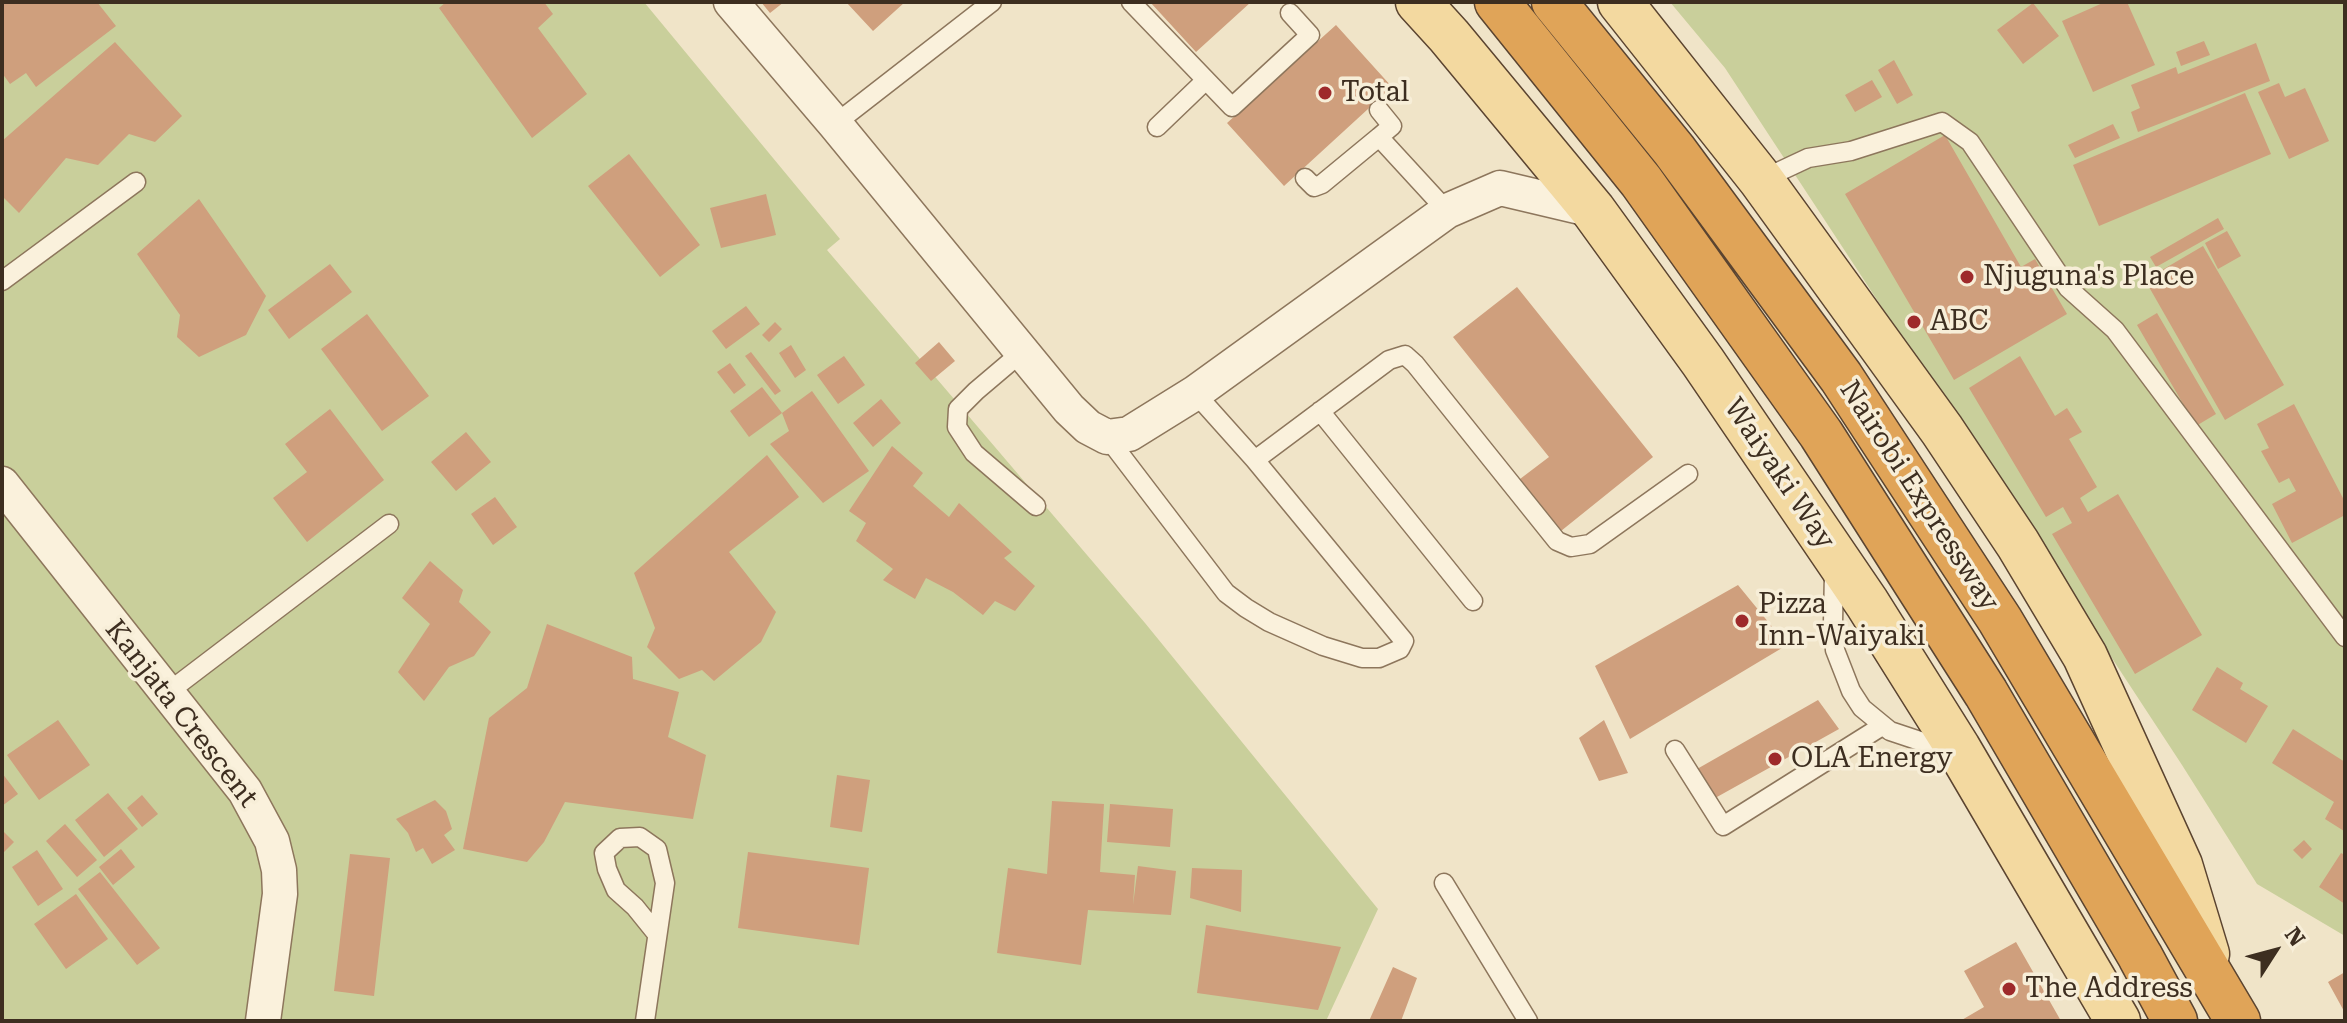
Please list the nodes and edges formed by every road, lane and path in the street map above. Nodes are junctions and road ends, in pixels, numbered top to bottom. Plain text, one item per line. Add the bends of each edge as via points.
1 (731, 2) edge
2 (992, 2) edge
3 (1131, 2) edge
4 (1418, 2) edge
5 (1497, 2) edge
6 (1554, 2) edge
7 (1620, 2) edge
8 (1290, 13) dead end
9 (1206, 80) junction
10 (1379, 110) dead end
11 (835, 124) junction
12 (1157, 127) dead end
13 (1379, 137) junction
14 (1305, 178) dead end
15 (1761, 180) junction
16 (136, 182) dead end
17 (1593, 210) junction
18 (1447, 211) junction
19 (2, 281) edge
20 (1022, 352) junction
21 (1195, 393) junction
22 (1320, 411) junction
23 (1107, 437) junction
24 (1255, 460) junction
25 (1688, 474) dead end
26 (2, 484) edge
27 (1036, 506) dead end
28 (389, 524) dead end
29 (1835, 556) junction
30 (1473, 601) dead end
31 (2345, 637) edge
32 (167, 693) junction
33 (1882, 726) junction
34 (1958, 748) junction
35 (1675, 750) dead end
36 (1444, 883) dead end
37 (656, 933) junction
38 (2228, 1004) edge
39 (263, 1021) edge
40 (645, 1021) edge
41 (1528, 1021) edge
42 (2118, 1021) edge
43 (2175, 1021) edge

1 - 11 street
2 - 11 lane
3 - 9 lane
4 - 17 main road, Waiyaki Way
5 - 43 highway, Nairobi Expressway via 1641,181 1821,434 1986,693
6 - 38 highway, Nairobi Expressway via 1674,150 1841,377 2000,620
7 - 15 main road
8 - 9 lane via 1310,35 1232,107
9 - 12 lane
10 - 13 lane via 1392,126
11 - 20 street
13 - 14 lane via 1322,184 1314,187
13 - 18 lane
15 - 31 lane via 1808,158 1851,151 1942,122 1970,142 2068,288 2115,330
15 - 38 main road via 1942,430 2085,656 2180,865
16 - 19 lane
17 - 18 street via 1500,188
17 - 29 main road, Waiyaki Way
18 - 21 street
20 - 23 street via 1069,409
20 - 27 lane via 958,409 957,427 974,453
21 - 23 street via 1129,434
21 - 24 lane
22 - 24 lane
22 - 25 lane via 1389,360 1405,355 1557,541 1571,547 1590,544
22 - 30 lane
23 - 24 lane via 1226,593 1246,608 1323,646 1362,658 1400,649 1404,641
26 - 32 street, Kanjata Crescent
28 - 32 lane
29 - 33 lane via 1835,650 1851,691
29 - 34 main road, Waiyaki Way
32 - 39 street, Kanjata Crescent via 245,791 272,841 280,894
33 - 34 lane via 1929,744
33 - 35 lane via 1723,826
34 - 42 main road, Waiyaki Way
36 - 41 lane
37 - 37 lane via 665,883 657,849 640,837 620,838 604,853 607,869 616,890
37 - 40 lane

